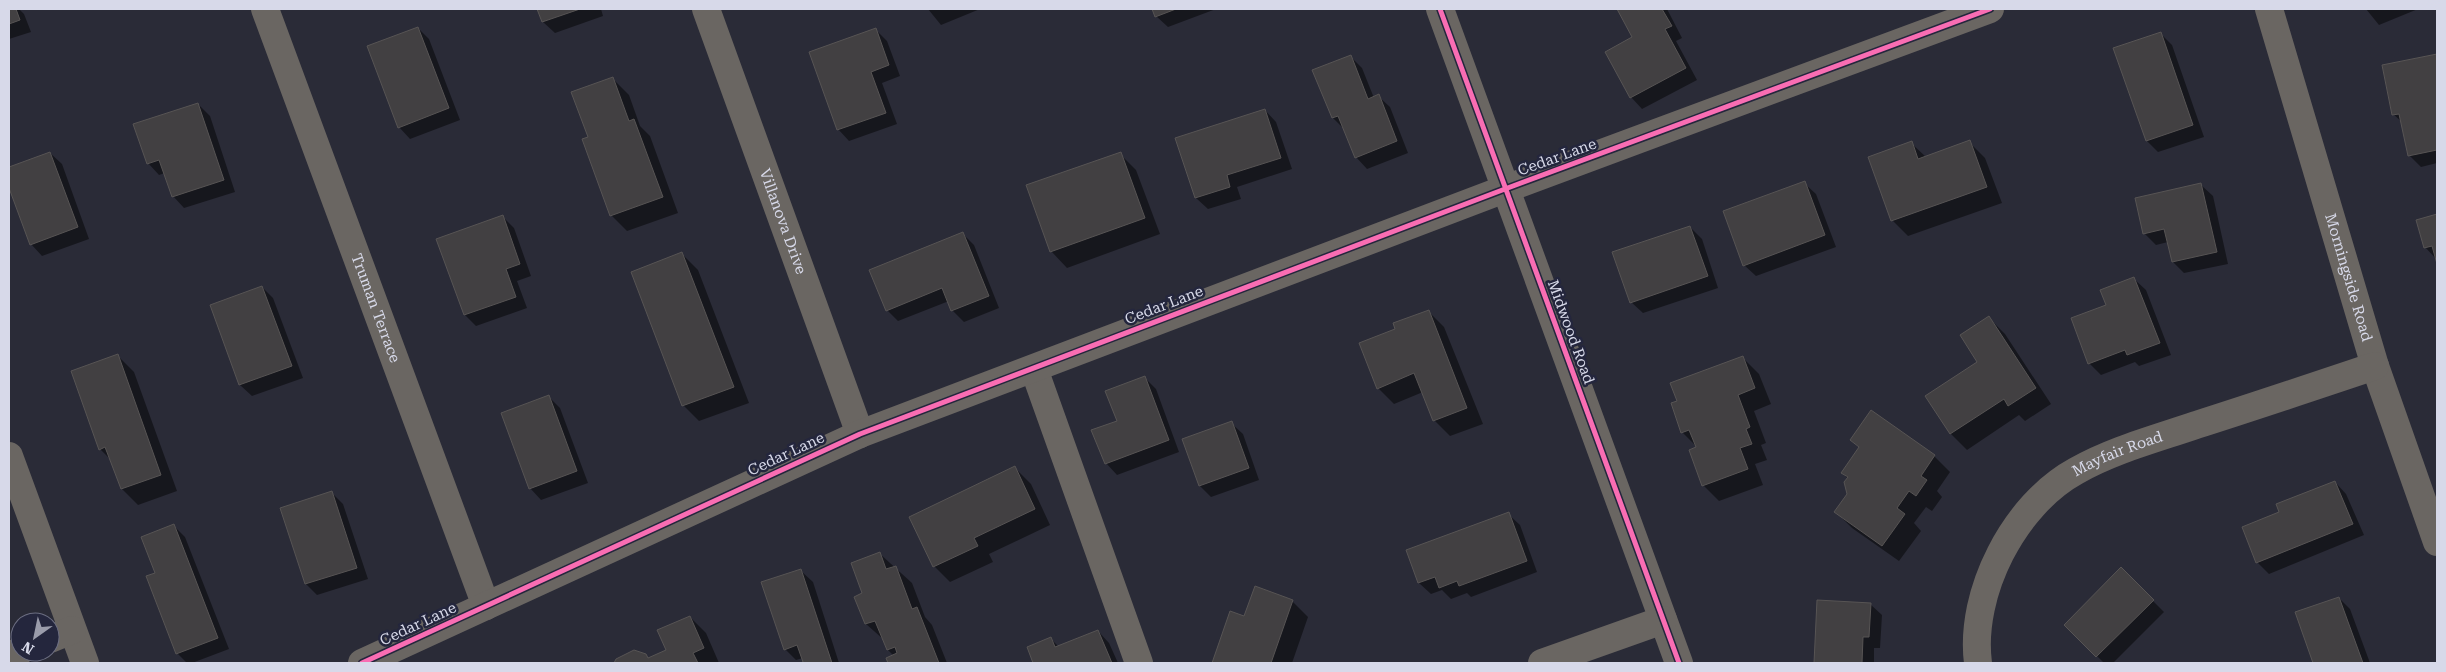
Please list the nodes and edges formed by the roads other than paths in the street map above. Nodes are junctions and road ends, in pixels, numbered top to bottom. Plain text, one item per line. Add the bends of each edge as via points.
1 (265, 9) edge
2 (706, 9) edge
3 (1440, 9) edge
4 (1990, 9) edge
5 (2269, 9) edge
6 (1505, 190) junction
7 (2375, 366) junction
8 (1034, 368) junction
9 (860, 434) junction
10 (9, 456) edge
11 (2437, 542) edge
12 (486, 606) junction
13 (1664, 620) junction
14 (61, 634) edge
15 (85, 663) edge
16 (362, 663) edge
17 (1139, 663) edge
18 (1542, 663) edge
19 (1680, 663) edge
20 (1978, 663) edge

1 - 12 street, Truman Terrace
2 - 9 street, Villanova Drive
3 - 6 street, Midwood Road
4 - 6 street, Cedar Lane
5 - 7 street, Morningside Road
6 - 8 street, Cedar Lane
6 - 13 street, Midwood Road
7 - 11 street, Morningside Road
7 - 20 street, Mayfair Road via 2116,452 2074,472 2040,498 2012,531 1991,572 1980,611
8 - 9 street, Cedar Lane
8 - 17 street
9 - 12 street, Cedar Lane
10 - 14 street
12 - 16 street, Cedar Lane
13 - 18 street
13 - 19 street, Midwood Road
14 - 15 street

